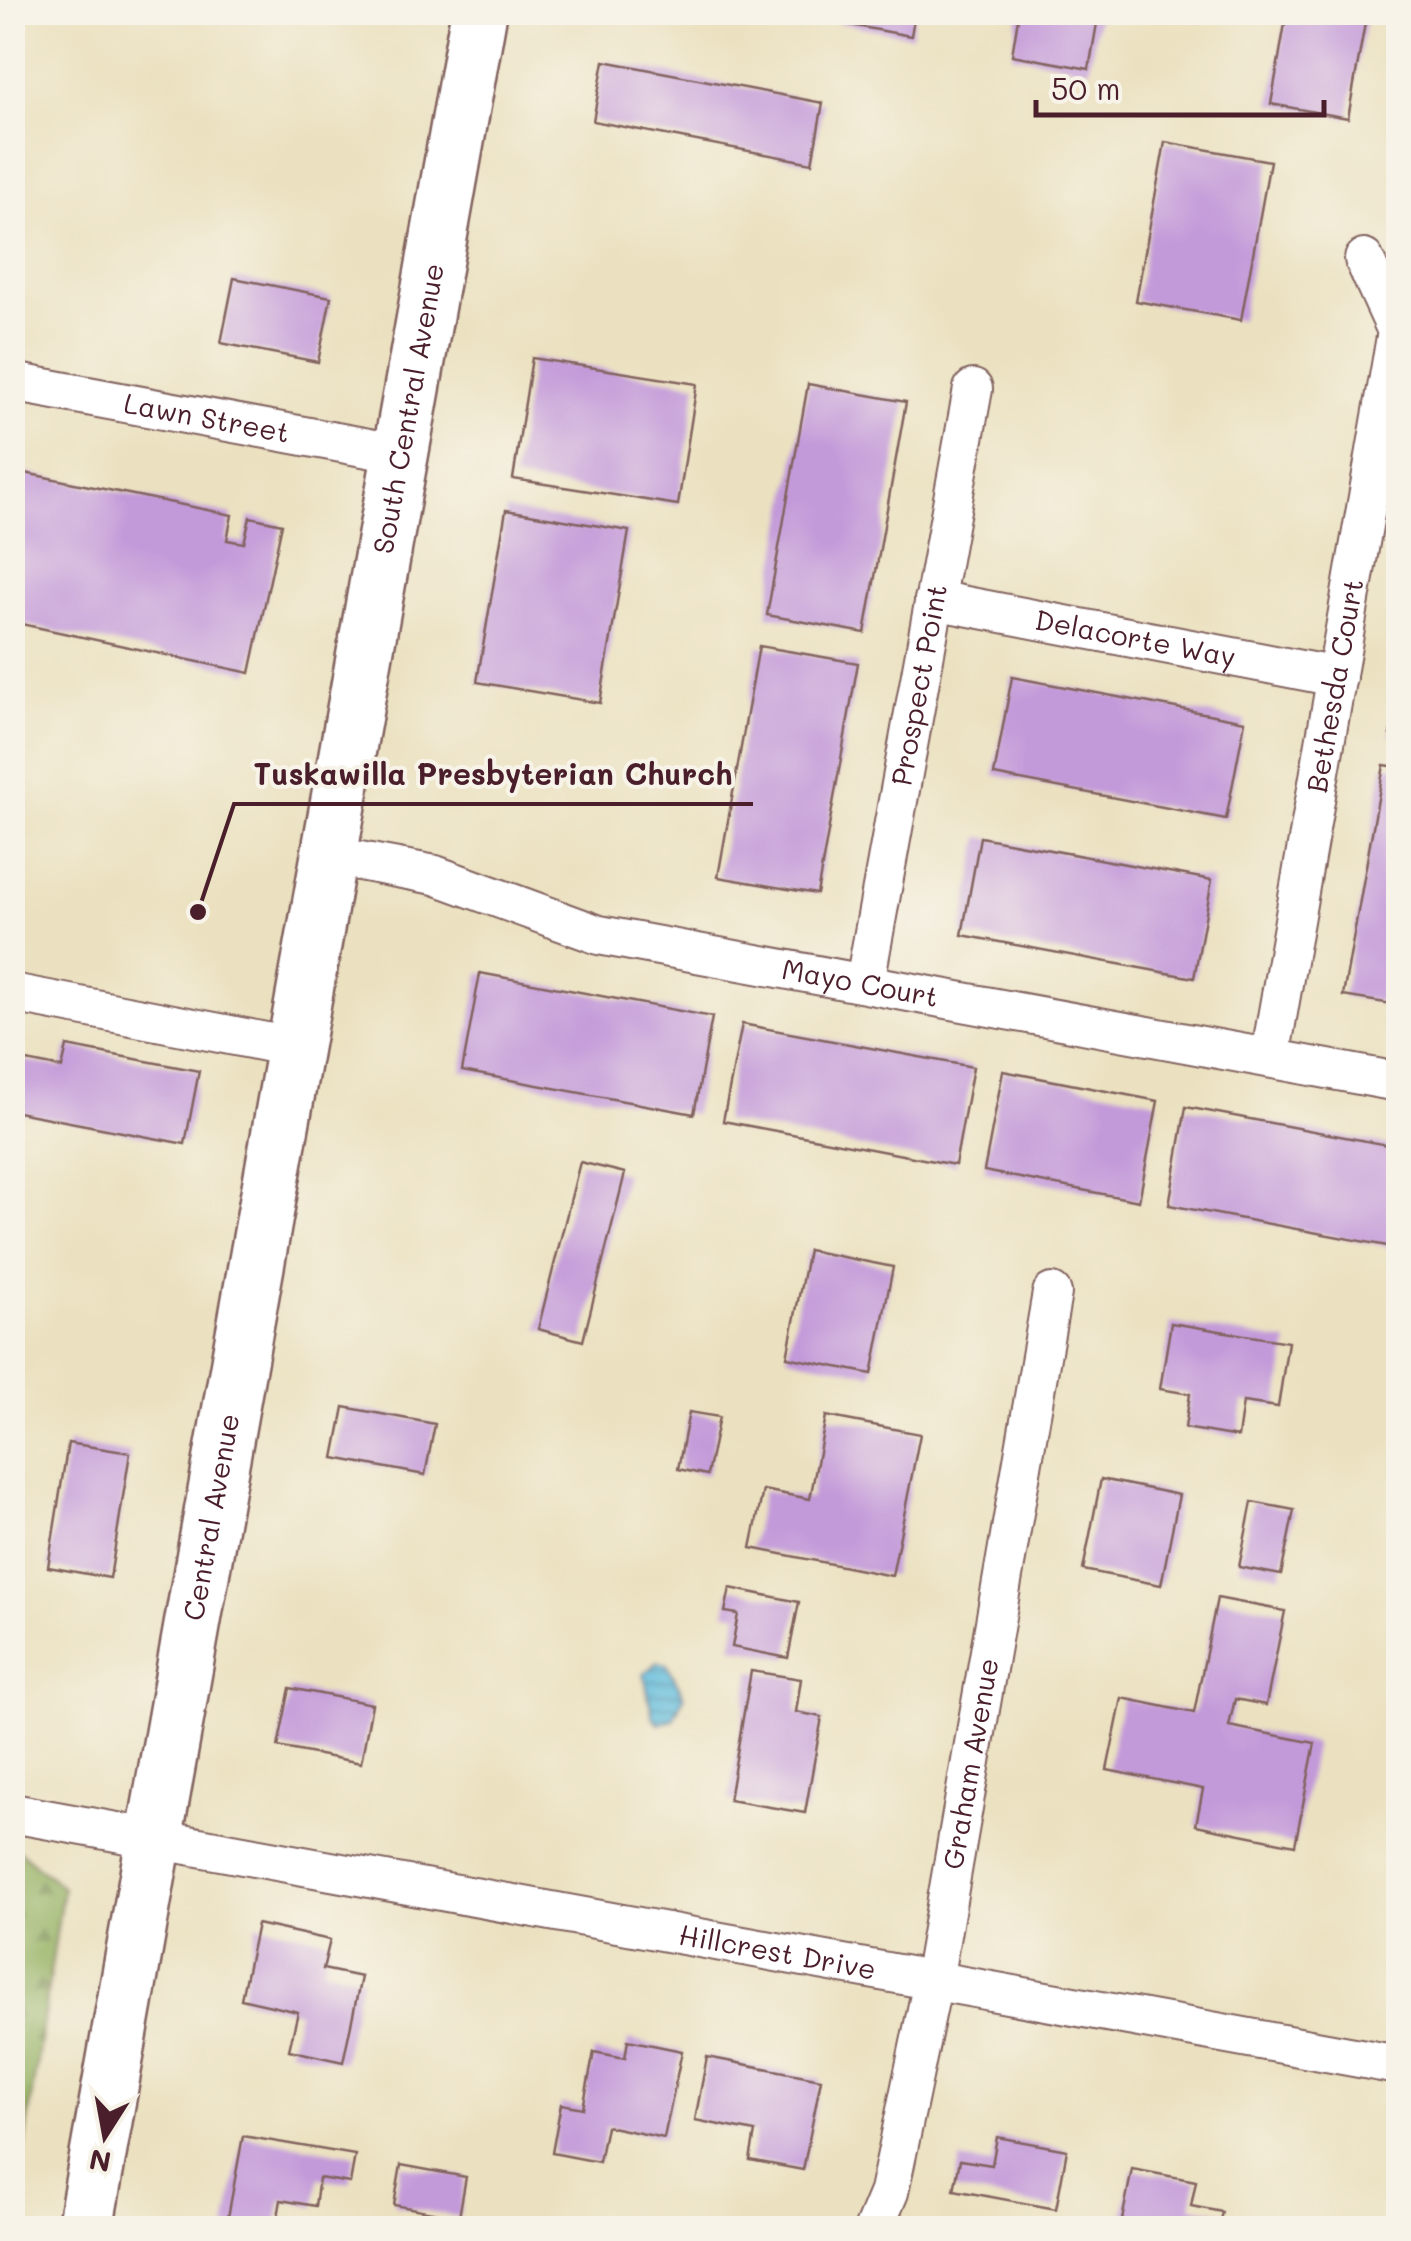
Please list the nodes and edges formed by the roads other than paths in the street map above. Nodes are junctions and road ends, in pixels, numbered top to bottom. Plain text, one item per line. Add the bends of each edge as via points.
1 (478, 12) edge
2 (1364, 259) dead end
3 (12, 382) edge
4 (973, 388) dead end
5 (401, 454) junction
6 (934, 600) junction
7 (1337, 677) junction
8 (332, 829) junction
9 (866, 982) junction
10 (12, 993) edge
11 (292, 1047) junction
12 (1270, 1058) junction
13 (1398, 1082) edge
14 (1052, 1293) dead end
15 (12, 1812) edge
16 (154, 1837) junction
17 (933, 1981) junction
18 (1398, 2065) edge
19 (85, 2228) edge
20 (874, 2228) edge

1 - 5 main road, South Central Avenue
2 - 7 street, Bethesda Court via 1397,331
3 - 5 street, Lawn Street
4 - 6 street, Prospect Point
5 - 8 main road, South Central Avenue
6 - 7 street, Delacorte Way
6 - 9 street, Prospect Point
7 - 12 street, Bethesda Court
8 - 9 street, Mayo Court via 435,875 599,934
8 - 11 main road, Central Avenue
9 - 12 street, Mayo Court
10 - 11 street
11 - 16 main road, Central Avenue
12 - 13 street, Mayo Court
14 - 17 street, Graham Avenue
15 - 16 street, Hillcrest Drive
16 - 17 street, Hillcrest Drive
16 - 19 main road, Central Avenue
17 - 18 street, Hillcrest Drive
17 - 20 street, Graham Avenue via 889,2192

